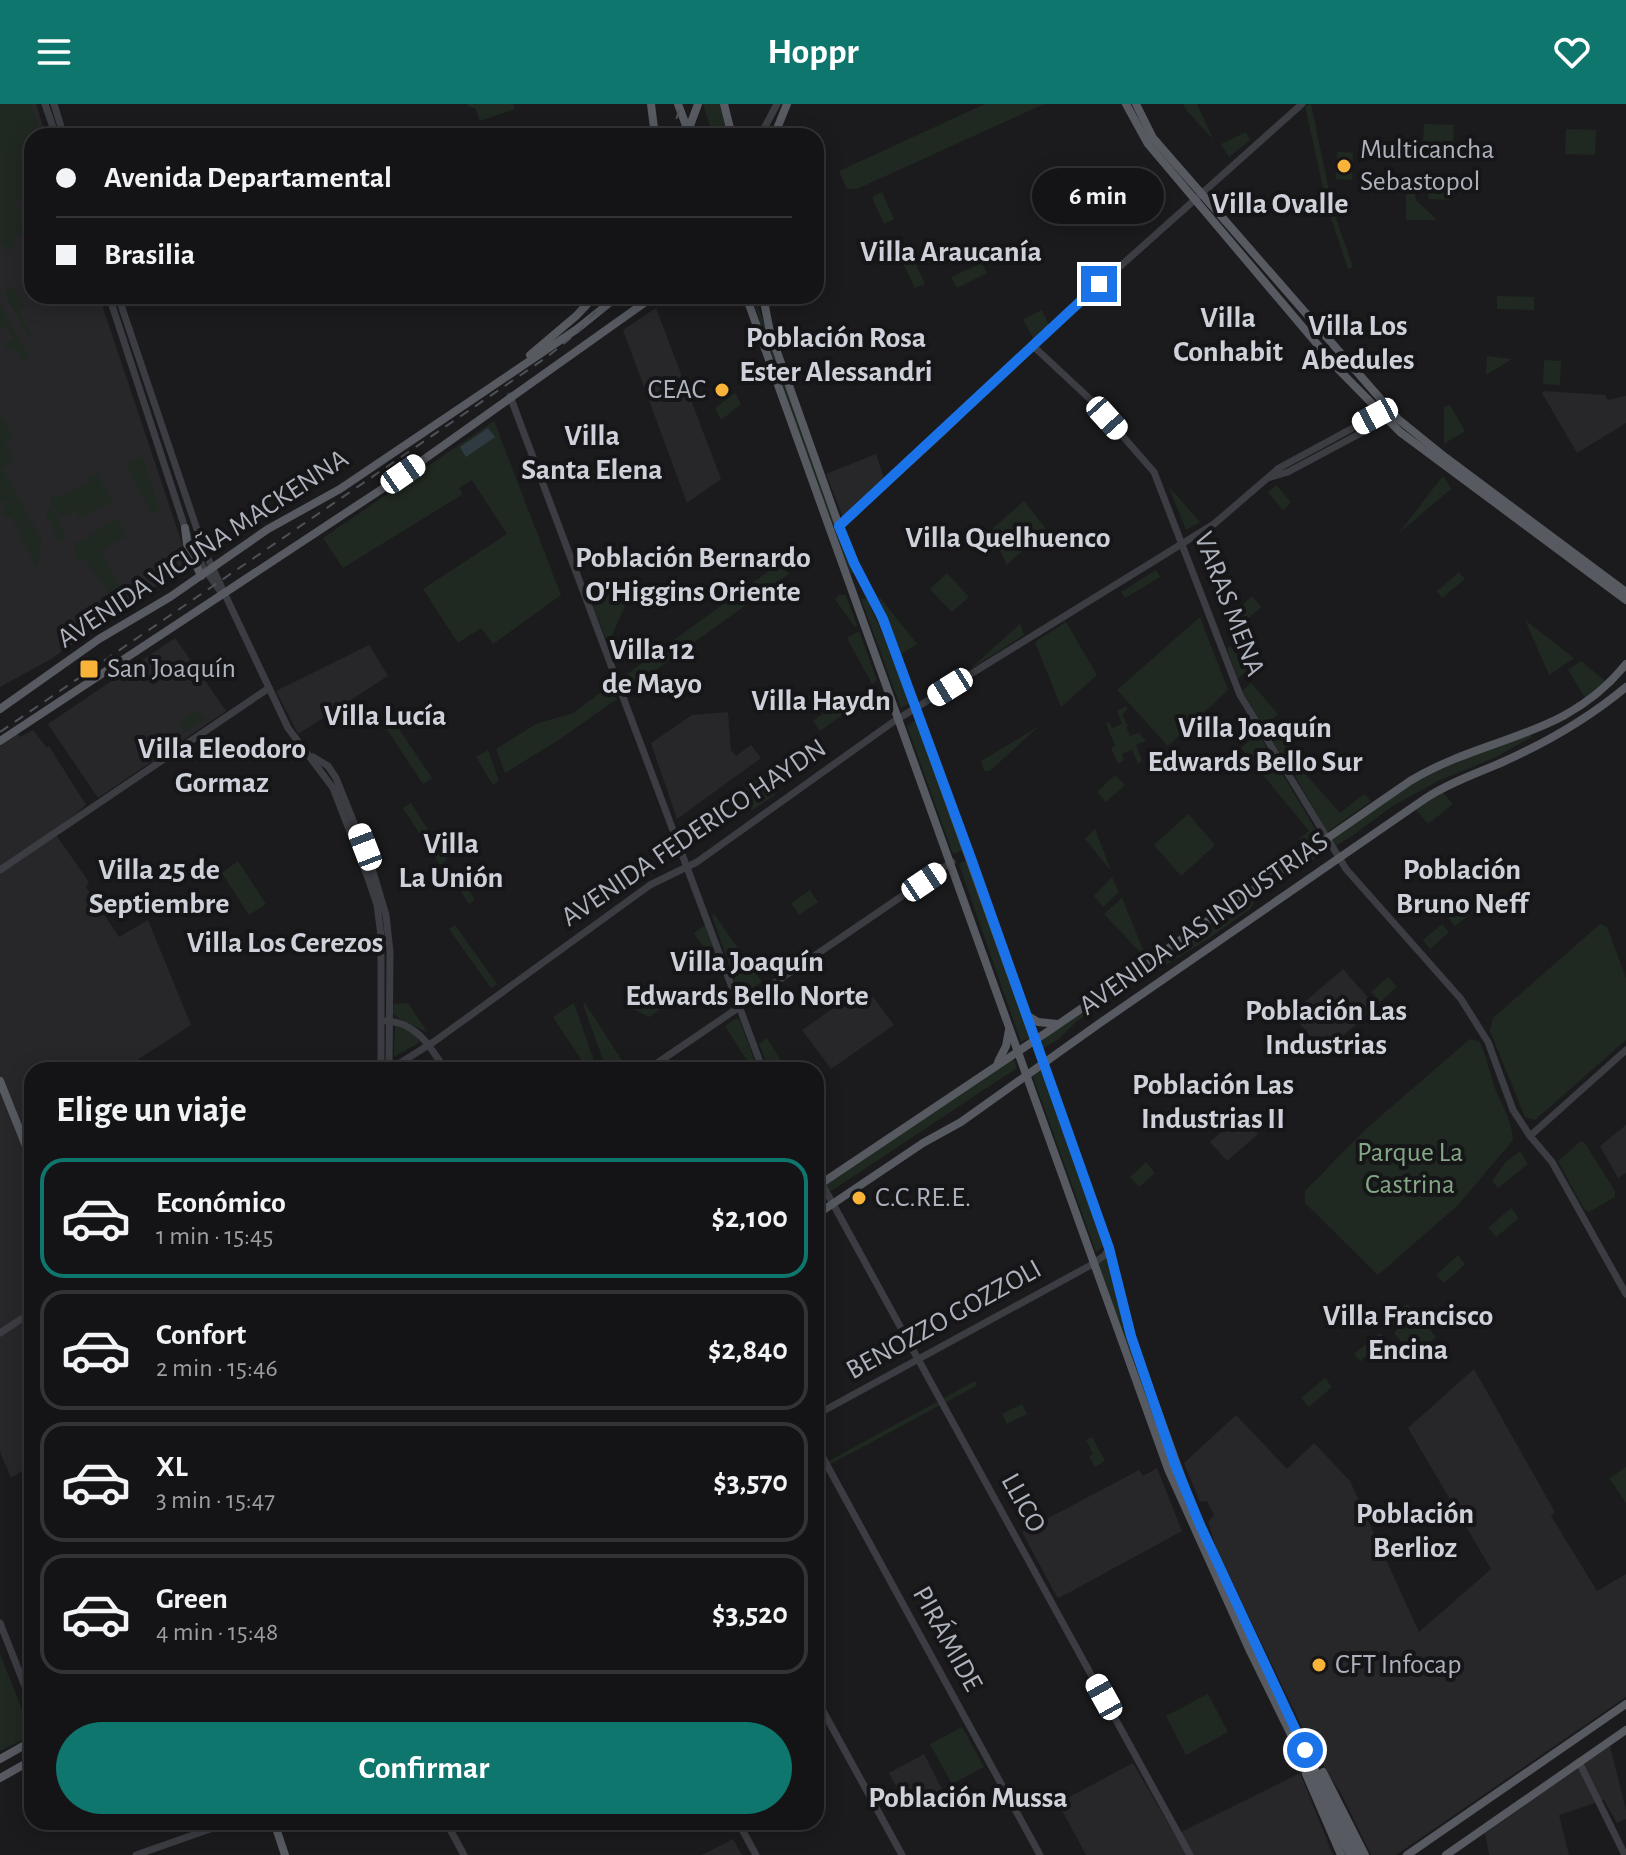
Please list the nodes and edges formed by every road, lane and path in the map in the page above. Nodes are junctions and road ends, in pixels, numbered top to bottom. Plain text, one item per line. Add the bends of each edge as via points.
1 (45, 104) edge
2 (54, 104) edge
3 (678, 104) edge
4 (724, 104) edge
5 (777, 104) edge
6 (787, 104) edge
7 (1126, 104) edge
8 (1136, 104) edge
9 (1295, 104) edge
10 (1302, 104) edge
11 (651, 105) edge
12 (697, 108) edge
13 (53, 128) edge
14 (62, 128) edge
15 (654, 128) edge
16 (686, 128) edge
17 (690, 128) edge
18 (730, 128) edge
19 (764, 128) edge
20 (777, 128) edge
21 (1263, 137) junction
22 (1198, 195) junction
23 (112, 304) edge
24 (120, 304) edge
25 (586, 304) edge
26 (608, 304) edge
27 (642, 304) edge
28 (749, 304) edge
29 (765, 304) edge
30 (1032, 345) junction
31 (510, 396) junction
32 (470, 400) junction
33 (1387, 414) junction
34 (186, 515) junction
35 (839, 526) junction
36 (185, 528) joint
37 (1182, 543) junction
38 (206, 572) junction
39 (1626, 592) edge
40 (223, 594) junction
41 (1626, 600) edge
42 (1626, 664) edge
43 (1626, 687) edge
44 (269, 688) junction
45 (915, 708) junction
46 (0, 709) edge
47 (900, 718) junction
48 (0, 741) edge
49 (1327, 838) junction
50 (1339, 858) junction
51 (972, 861) junction
52 (952, 862) junction
53 (687, 868) junction
54 (0, 870) edge
55 (740, 1007) junction
56 (1026, 1015) junction
57 (386, 1021) junction
58 (1059, 1024) junction
59 (1010, 1025) junction
60 (1035, 1040) junction
61 (429, 1045) junction
62 (1626, 1050) edge
63 (1019, 1051) junction
64 (382, 1062) edge
65 (389, 1062) edge
66 (402, 1062) edge
67 (440, 1062) edge
68 (659, 1062) edge
69 (760, 1062) edge
70 (1043, 1063) junction
71 (995, 1067) junction
72 (1027, 1074) junction
73 (0, 1081) edge
74 (1530, 1136) junction
75 (24, 1141) edge
76 (824, 1182) edge
77 (824, 1193) edge
78 (832, 1205) junction
79 (824, 1210) edge
80 (1109, 1248) junction
81 (1093, 1263) junction
82 (1626, 1294) edge
83 (24, 1317) edge
84 (0, 1333) edge
85 (920, 1358) junction
86 (824, 1411) edge
87 (824, 1460) edge
88 (0, 1623) edge
89 (24, 1684) edge
90 (1626, 1704) edge
91 (824, 1713) edge
92 (1626, 1730) edge
93 (24, 1746) edge
94 (1305, 1750) junction
95 (0, 1759) edge
96 (1304, 1761) junction
97 (1579, 1762) junction
98 (24, 1764) edge
99 (0, 1778) edge
100 (207, 1830) edge
101 (277, 1830) edge
102 (450, 1830) edge
103 (742, 1830) edge
104 (136, 1855) edge
105 (285, 1855) edge
106 (464, 1855) edge
107 (756, 1855) edge
108 (902, 1855) edge
109 (1040, 1855) edge
110 (1190, 1855) edge
111 (1341, 1855) edge
112 (1350, 1855) edge
113 (1358, 1855) edge
114 (1365, 1855) edge
115 (1407, 1855) edge
116 (1446, 1855) edge
117 (1625, 1855) edge

1 - 13 street
2 - 14 street
3 - 16 main road
4 - 18 main road
5 - 19 street
6 - 20 main road
7 - 22 main road via 1144,139
8 - 22 main road via 1153,138
9 - 21 street
10 - 21 street
11 - 15 main road
12 - 17 main road
21 - 22 street
22 - 30 street
22 - 33 main road via 1339,370
23 - 34 street
24 - 34 street
25 - 32 main road, AVENIDA VICUÑA MACKENNA
26 - 32 main road, AVENIDA VICUÑA MACKENNA
27 - 31 main road, AVENIDA VICUÑA MACKENNA
28 - 47 main road
29 - 35 main road
30 - 35 street
30 - 37 street, VARAS MENA via 1085,394 1154,472
31 - 40 main road, AVENIDA VICUÑA MACKENNA
31 - 53 street
32 - 38 main road, AVENIDA VICUÑA MACKENNA
33 - 37 street, AVENIDA FEDERICO HAYDN via 1288,472 1266,479
33 - 39 main road
33 - 41 main road via 1419,448
34 - 36 street
34 - 38 street
35 - 45 main road via 880,612
36 - 38 main road via 187,544
37 - 45 street, AVENIDA FEDERICO HAYDN
37 - 49 street, VARAS MENA via 1236,688
38 - 40 street
38 - 46 main road, AVENIDA VICUÑA MACKENNA
40 - 44 street
40 - 48 main road, AVENIDA VICUÑA MACKENNA
42 - 49 main road, AVENIDA LAS INDUSTRIAS via 1594,697 1561,719 1424,773
43 - 50 main road, AVENIDA LAS INDUSTRIAS via 1526,751 1441,789
44 - 54 street
44 - 57 street via 291,732 336,778 380,890 389,943
45 - 47 street, AVENIDA FEDERICO HAYDN
45 - 51 main road
47 - 52 main road
47 - 53 street, AVENIDA FEDERICO HAYDN
49 - 50 street, VARAS MENA
49 - 58 main road, AVENIDA LAS INDUSTRIAS
50 - 70 main road, AVENIDA LAS INDUSTRIAS
50 - 74 street, VARAS MENA via 1472,1014 1488,1042 1510,1106
51 - 52 main road
51 - 56 main road
52 - 55 street
52 - 59 main road
53 - 55 street
53 - 61 street, AVENIDA FEDERICO HAYDN via 650,885
55 - 68 street
55 - 69 street
56 - 58 main road
56 - 60 main road
57 - 61 street via 416,1032
57 - 64 street
57 - 65 street
58 - 60 main road, AVENIDA LAS INDUSTRIAS
59 - 63 main road
59 - 71 main road
60 - 63 main road, AVENIDA LAS INDUSTRIAS
60 - 70 main road
61 - 66 street, AVENIDA FEDERICO HAYDN
61 - 67 street
62 - 74 street
63 - 71 main road, AVENIDA LAS INDUSTRIAS
63 - 72 main road
70 - 72 main road, AVENIDA LAS INDUSTRIAS
70 - 80 main road
71 - 76 main road, AVENIDA LAS INDUSTRIAS
72 - 78 main road, AVENIDA LAS INDUSTRIAS
72 - 81 main road
73 - 75 main road
74 - 82 street, VARAS MENA via 1550,1159
77 - 78 street, LLICO
78 - 79 main road, AVENIDA LAS INDUSTRIAS
78 - 85 street, LLICO
80 - 81 street, BENOZZO GOZZOLI
80 - 94 main road via 1134,1345 1179,1473
81 - 85 street, BENOZZO GOZZOLI
81 - 96 main road via 1175,1486
83 - 84 street
85 - 86 street, BENOZZO GOZZOLI
85 - 110 street, LLICO
87 - 109 street, PIRÁMIDE
88 - 89 street
90 - 115 main road
91 - 108 street
92 - 97 main road
93 - 95 main road
94 - 113 main road
94 - 114 main road via 1334,1790
96 - 111 main road
96 - 112 main road
97 - 116 main road
97 - 117 street
98 - 99 main road
100 - 104 street
101 - 105 main road
102 - 106 street
103 - 107 street

